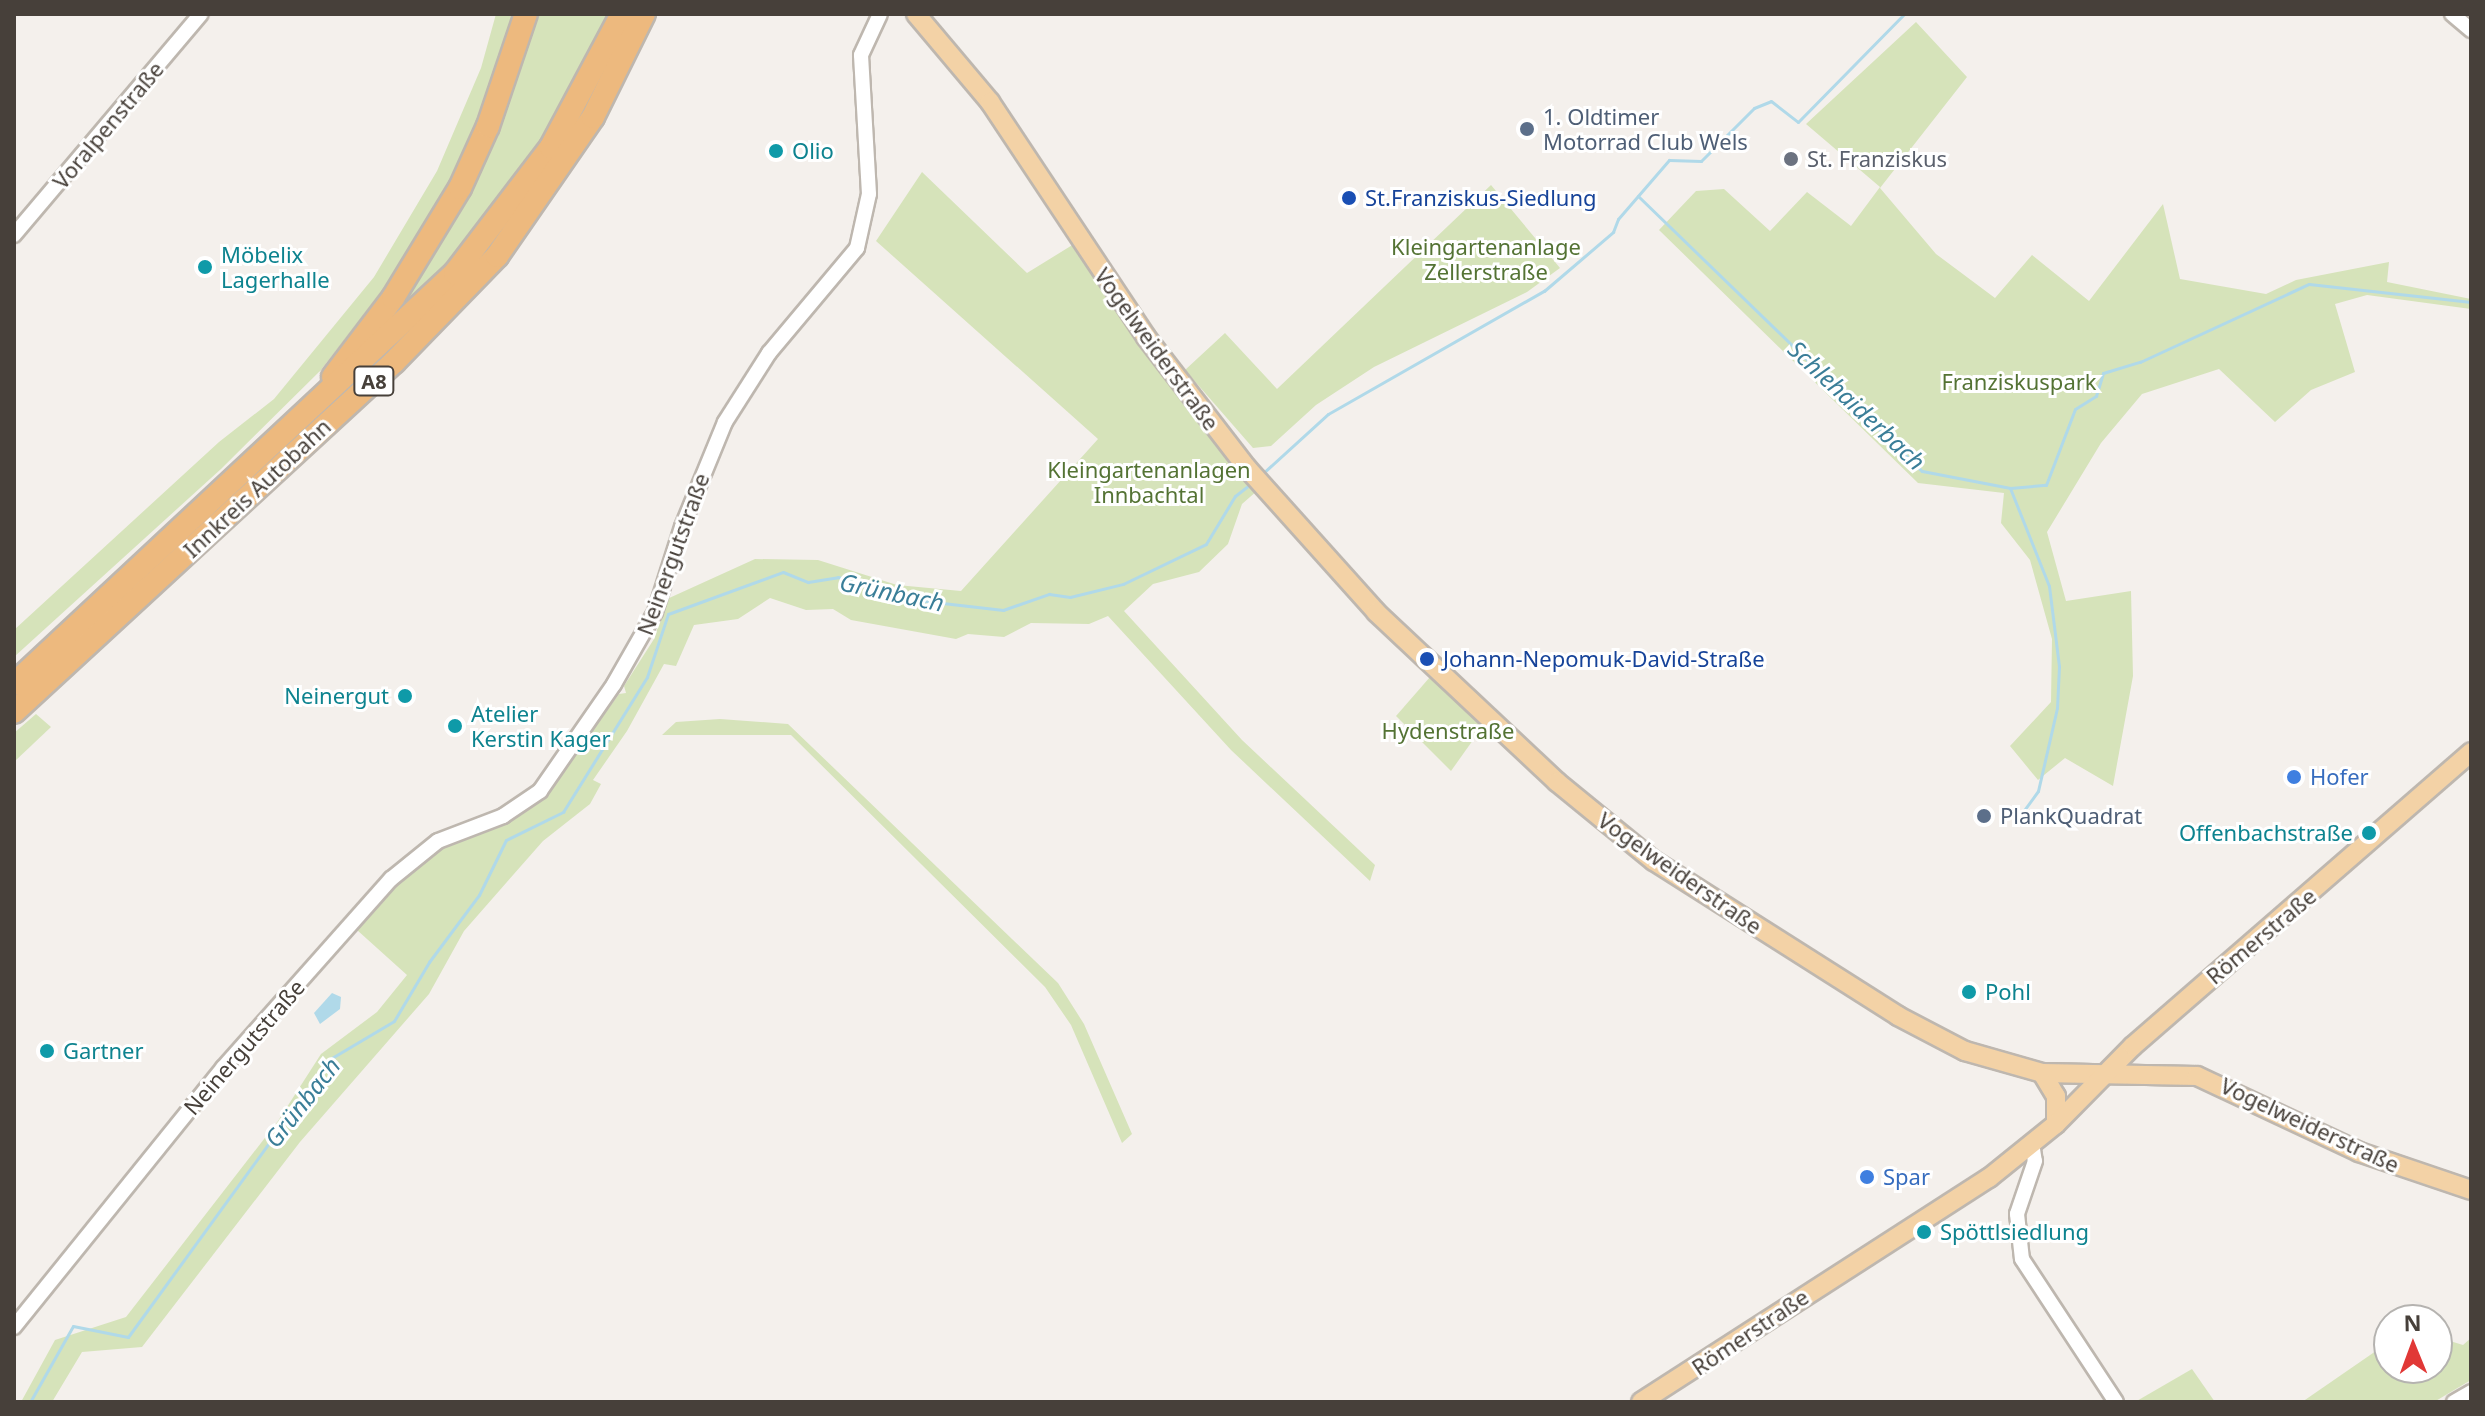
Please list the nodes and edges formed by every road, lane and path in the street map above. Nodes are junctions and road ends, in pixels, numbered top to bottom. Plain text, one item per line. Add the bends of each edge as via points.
1 (201, 14) edge
2 (526, 14) edge
3 (622, 14) edge
4 (644, 14) edge
5 (880, 14) edge
6 (916, 14) edge
7 (2452, 14) edge
8 (2471, 30) edge
9 (14, 235) edge
10 (299, 422) junction
11 (22, 694) edge
12 (2471, 752) edge
13 (2042, 1073) junction
14 (2102, 1075) junction
15 (2056, 1124) junction
16 (2032, 1143) junction
17 (2471, 1190) edge
18 (14, 1327) edge
19 (2471, 1392) edge
20 (1641, 1402) edge
21 (2116, 1402) edge
22 (2454, 1402) edge

1 - 9 street, Voralpenstraße
2 - 10 highway via 488,126 460,188 393,298
3 - 10 highway, Innkreis Autobahn / A8 via 551,147 498,222 409,321
4 - 11 highway, Innkreis Autobahn / A8 via 593,117 497,256 394,362
5 - 18 street, Neinergutstraße via 861,55 869,194 857,248 769,353 725,422 682,527 655,612 614,684 540,791 503,816 438,841 391,879 197,1099
6 - 13 main road, Vogelweiderstraße via 990,102 1133,320 1256,478 1376,612 1557,782 1654,861 1922,1031 1989,1059
7 - 8 street
10 - 11 highway, Innkreis Autobahn / A8
12 - 14 main road, Römerstraße
13 - 14 main road, Vogelweiderstraße
13 - 15 main road via 2056,1096
14 - 15 main road, Römerstraße
14 - 17 main road, Vogelweiderstraße via 2169,1072 2212,1080 2359,1152
15 - 16 main road, Römerstraße
16 - 20 main road, Römerstraße via 1964,1195
16 - 21 street via 2035,1161 2017,1214 2022,1259
19 - 22 street

